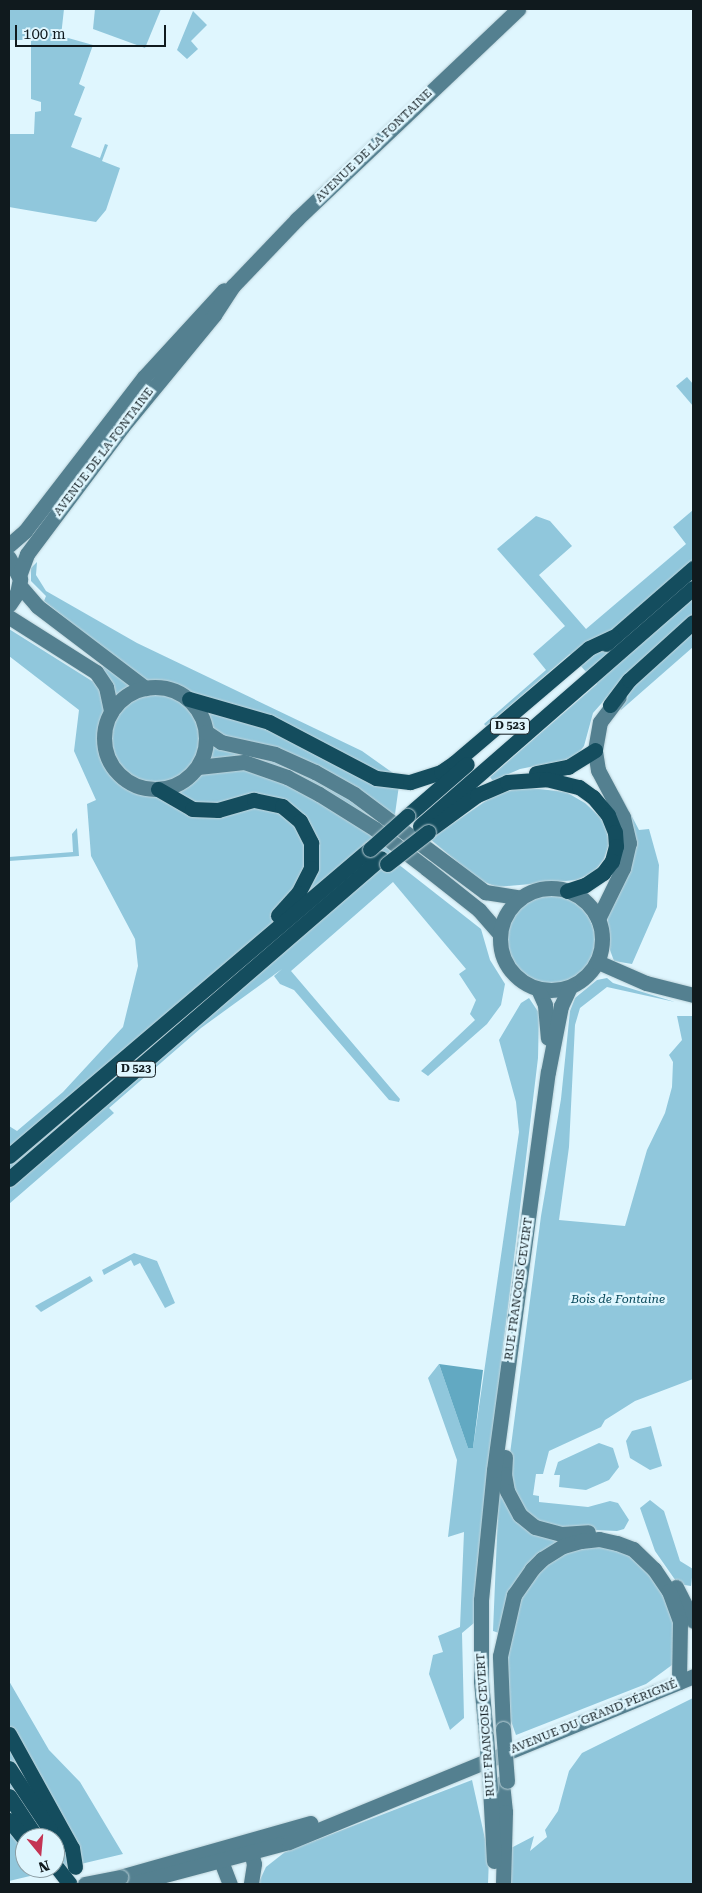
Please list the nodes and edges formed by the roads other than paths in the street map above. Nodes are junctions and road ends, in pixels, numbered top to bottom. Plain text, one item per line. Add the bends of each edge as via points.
1 (518, 9) edge
2 (233, 286) junction
3 (9, 545) edge
4 (9, 558) edge
5 (693, 568) edge
6 (19, 581) junction
7 (693, 588) edge
8 (9, 606) edge
9 (9, 617) edge
10 (693, 622) edge
11 (693, 630) edge
12 (613, 637) junction
13 (145, 688) junction
14 (188, 699) junction
15 (610, 705) junction
16 (111, 711) junction
17 (206, 732) junction
18 (595, 750) junction
19 (198, 766) junction
20 (521, 779) junction
21 (158, 789) junction
22 (424, 829) junction
23 (379, 857) junction
24 (567, 891) junction
25 (521, 898) junction
26 (598, 919) junction
27 (500, 934) junction
28 (598, 962) junction
29 (233, 963) junction
30 (570, 987) junction
31 (538, 989) junction
32 (693, 995) edge
33 (548, 1072) junction
34 (9, 1156) edge
35 (9, 1179) edge
36 (505, 1391) junction
37 (693, 1621) edge
38 (693, 1676) edge
39 (679, 1682) junction
40 (495, 1732) junction
41 (9, 1734) edge
42 (9, 1768) edge
43 (500, 1784) junction
44 (9, 1796) edge
45 (357, 1813) junction
46 (30, 1828) edge
47 (251, 1852) junction
48 (221, 1861) junction
49 (75, 1867) junction
50 (125, 1880) edge
51 (87, 1884) edge
52 (230, 1884) edge
53 (251, 1884) edge
54 (494, 1884) edge
55 (503, 1884) edge

1 - 2 street, AVENUE DE LA FONTAINE via 297,219
2 - 3 street, AVENUE DE LA FONTAINE via 206,308 144,377 25,531
2 - 6 street, AVENUE DE LA FONTAINE via 214,315 122,427 27,554
4 - 6 street
5 - 12 highway, D 523
6 - 8 street, AVENUE DE LA FONTAINE
6 - 13 street via 37,606
7 - 22 highway, D 523
9 - 16 street via 96,672 106,687
10 - 15 highway via 629,680
11 - 15 street
12 - 14 highway via 589,648 454,763 441,772 410,782 376,778 269,722
12 - 23 highway, D 523, bridge via 407,816
13 - 14 street via 175,691
13 - 16 street via 120,700
14 - 17 street via 203,720
15 - 18 street via 600,722
16 - 21 street via 104,742 116,771 135,786
17 - 19 street via 205,750
17 - 25 street via 221,742 293,761 331,781 354,794 471,884 485,892
18 - 20 highway via 568,767
18 - 26 street via 598,770 623,818 629,843 623,868
19 - 21 street via 180,782
19 - 27 street via 230,760 244,762 287,777 319,794 375,828 479,910
20 - 22 highway via 493,786
20 - 24 highway via 546,779 579,787 593,797 608,815 615,832 612,860 603,873 585,885
21 - 29 highway via 192,809 204,811 254,800 269,802 292,812 307,831 312,856 305,882
22 - 23 highway, bridge
23 - 29 highway, D 523
23 - 35 highway, D 523 via 358,879
24 - 25 street via 543,889
24 - 26 street via 586,902
25 - 27 street via 504,918
26 - 28 street via 603,936
27 - 31 street via 500,948 508,968 523,982
28 - 30 street via 586,977
28 - 32 street via 646,983
29 - 34 highway, D 523
30 - 31 street
30 - 33 street, RUE FRANCOIS CEVERT via 560,1006
31 - 33 street, RUE FRANCOIS CEVERT via 547,1018
33 - 36 street, RUE FRANCOIS CEVERT
36 - 37 street via 508,1423 504,1474 507,1491 520,1515 535,1527 553,1532 610,1534 642,1547 662,1564
36 - 40 street, RUE FRANCOIS CEVERT via 491,1506
38 - 39 street, AVENUE DU GRAND PÉRIGNÉ
39 - 40 street via 680,1622 669,1591 654,1569 633,1550 617,1543 581,1541 563,1546 542,1559 514,1595 500,1656
39 - 45 street, AVENUE DU GRAND PÉRIGNÉ
40 - 43 street, bridge
41 - 49 highway via 72,1848
42 - 49 highway
43 - 54 street, RUE FRANCOIS CEVERT
43 - 55 street, RUE FRANCOIS CEVERT via 505,1798
44 - 46 highway
45 - 47 street, AVENUE DU GRAND PÉRIGNÉ via 289,1842
45 - 50 street, AVENUE DU GRAND PÉRIGNÉ
47 - 48 street, AVENUE DU GRAND PÉRIGNÉ
47 - 53 street via 254,1864
48 - 50 street, AVENUE DU GRAND PÉRIGNÉ
48 - 52 street
49 - 51 highway
50 - 51 street, AVENUE DU GRAND PÉRIGNÉ, bridge

